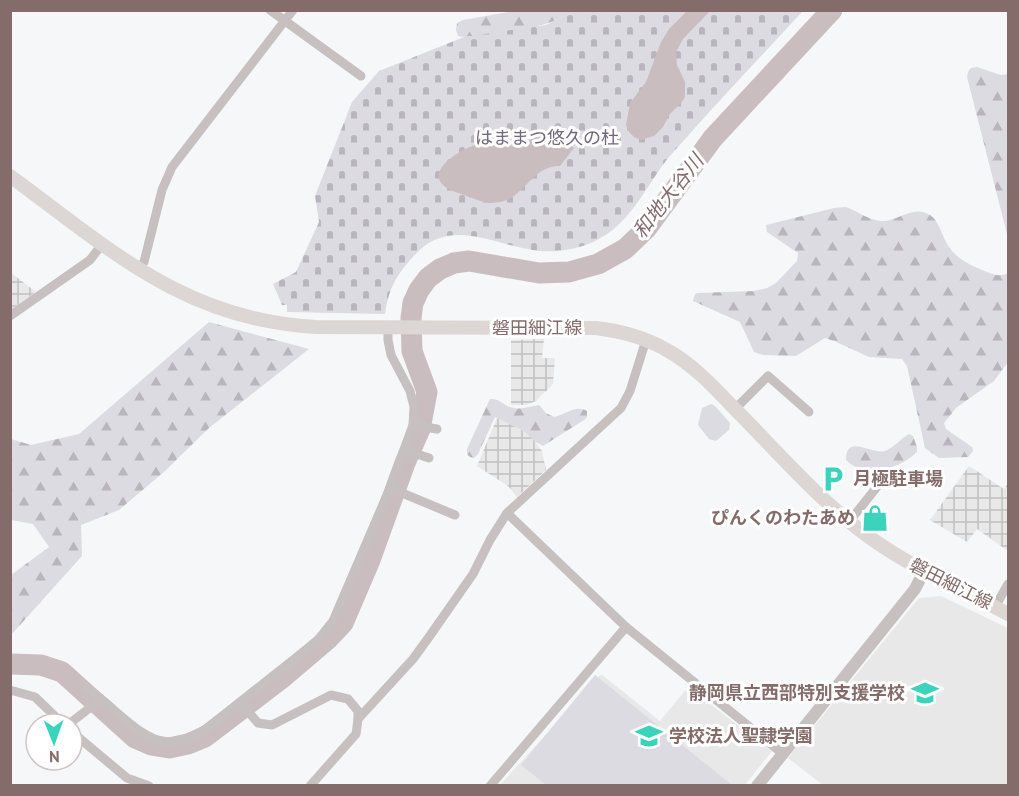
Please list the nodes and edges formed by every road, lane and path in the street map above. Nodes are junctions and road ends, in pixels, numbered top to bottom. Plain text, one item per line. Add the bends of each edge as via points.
1 (270, 10) edge
2 (293, 10) edge
3 (285, 21) junction
4 (361, 76) dead end
5 (10, 176) edge
6 (102, 243) junction
7 (138, 269) junction
8 (10, 316) edge
9 (393, 328) junction
10 (646, 340) junction
11 (735, 409) junction
12 (809, 412) dead end
13 (413, 425) junction
14 (436, 429) dead end
15 (405, 450) junction
16 (429, 458) dead end
17 (884, 477) dead end
18 (390, 488) junction
19 (507, 513) junction
20 (455, 515) dead end
21 (849, 522) junction
22 (924, 571) junction
23 (1008, 584) edge
24 (994, 607) junction
25 (1008, 614) edge
26 (626, 627) junction
27 (86, 688) dead end
28 (10, 690) edge
29 (102, 699) junction
30 (242, 703) junction
31 (50, 712) edge
32 (84, 713) edge
33 (358, 719) junction
34 (84, 742) edge
35 (783, 754) junction
36 (149, 786) edge
37 (310, 786) edge
38 (490, 786) edge
39 (757, 786) edge

1 - 3 street
2 - 3 street
3 - 4 street
3 - 7 street via 172,167 162,190 144,262
5 - 6 main road, 磐田細江線
6 - 7 main road, 磐田細江線
6 - 8 street via 90,260
7 - 9 main road, 磐田細江線 via 189,298 251,319 297,326
9 - 10 main road, 磐田細江線 via 596,328
9 - 13 street via 388,340 391,355 410,391
10 - 11 main road, 磐田細江線 via 690,365
10 - 19 street via 621,408
11 - 12 street via 768,376
11 - 21 main road, 磐田細江線
13 - 14 street
13 - 15 street
15 - 16 street
15 - 18 street
17 - 21 street
18 - 20 street
18 - 30 street via 333,621 317,641
19 - 26 street
19 - 33 street via 473,574 413,659
21 - 22 main road, 磐田細江線
22 - 24 main road, 磐田細江線
22 - 35 street via 915,588
23 - 24 street
24 - 25 main road, 磐田細江線
26 - 35 street
26 - 38 street
27 - 29 street
28 - 31 street via 35,698
29 - 30 street via 145,734 166,742 186,740
29 - 32 street
30 - 33 street via 258,723 272,725 331,695 348,699 358,711
33 - 37 street via 356,734
34 - 36 street via 127,778
35 - 39 street

